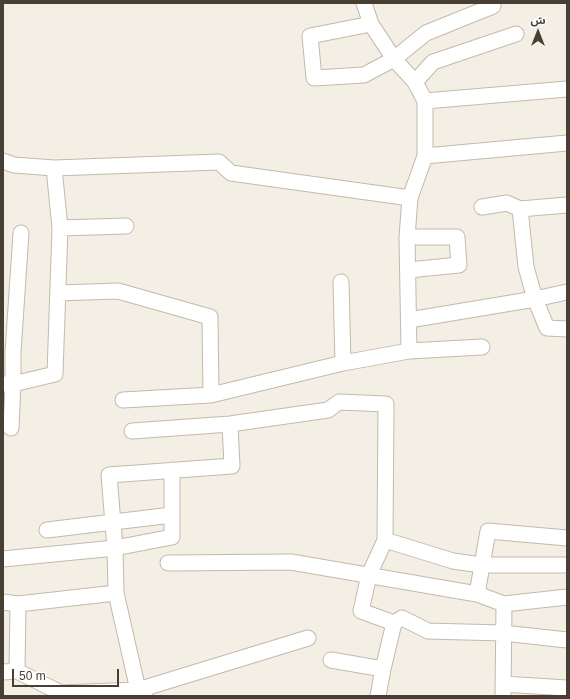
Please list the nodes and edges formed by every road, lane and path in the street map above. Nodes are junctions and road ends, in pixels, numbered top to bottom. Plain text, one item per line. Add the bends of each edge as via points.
1 (364, 3) edge
2 (493, 6) dead end
3 (371, 24) junction
4 (516, 34) dead end
5 (394, 59) junction
6 (415, 82) junction
7 (567, 89) edge
8 (425, 102) junction
9 (567, 143) edge
10 (425, 156) junction
11 (3, 161) edge
12 (54, 168) junction
13 (410, 198) junction
14 (567, 205) edge
15 (482, 207) dead end
16 (520, 209) junction
17 (126, 226) dead end
18 (60, 228) junction
19 (21, 233) dead end
20 (407, 237) junction
21 (408, 270) junction
22 (341, 282) dead end
23 (567, 292) edge
24 (58, 293) junction
25 (535, 299) junction
26 (409, 320) junction
27 (567, 328) edge
28 (482, 347) dead end
29 (409, 351) junction
30 (8, 352) edge
31 (343, 363) junction
32 (8, 384) edge
33 (211, 395) junction
34 (123, 400) dead end
35 (230, 424) junction
36 (11, 428) dead end
37 (132, 431) dead end
38 (172, 470) junction
39 (172, 515) junction
40 (113, 522) junction
41 (47, 530) dead end
42 (567, 538) edge
43 (385, 540) junction
44 (115, 548) junction
45 (3, 559) edge
46 (168, 563) dead end
47 (481, 565) junction
48 (567, 565) edge
49 (369, 575) junction
50 (116, 593) junction
51 (477, 594) junction
52 (567, 597) edge
53 (3, 602) edge
54 (18, 604) junction
55 (504, 604) junction
56 (394, 623) junction
57 (503, 633) junction
58 (308, 638) dead end
59 (567, 640) edge
60 (331, 660) dead end
61 (383, 669) junction
62 (10, 671) edge
63 (567, 688) edge
64 (503, 690) edge
65 (141, 693) edge
66 (378, 696) edge

1 - 3 street
2 - 5 street via 426,33
3 - 5 street
3 - 5 street via 310,36 314,78 364,75
4 - 6 street via 433,62
5 - 6 street
6 - 8 street
7 - 8 street
8 - 10 street
9 - 10 street
10 - 13 street
11 - 12 street via 14,165
12 - 13 street via 219,162 231,173
12 - 18 street
13 - 20 street
14 - 16 street
15 - 16 street via 507,203
16 - 25 street via 526,267
17 - 18 street
18 - 24 street
19 - 30 street
20 - 21 street
20 - 21 street via 457,237 459,264
21 - 26 street
22 - 31 street
23 - 25 street
24 - 32 street via 55,374
24 - 33 street via 118,291 210,317
25 - 26 street
25 - 27 street via 547,328
26 - 29 street
28 - 29 street
29 - 31 street
30 - 32 street
31 - 33 street
32 - 36 street
33 - 34 street
35 - 37 street
35 - 38 street via 232,466
35 - 43 street via 328,410 339,402 386,404
38 - 39 street
38 - 40 street via 109,475
39 - 40 street
39 - 44 street via 172,537
40 - 41 street
40 - 44 street
42 - 47 street via 488,531
43 - 47 street via 453,561
43 - 49 street
44 - 45 street
44 - 50 street
46 - 49 street via 291,562
47 - 48 street
47 - 51 street
49 - 51 street
49 - 56 street via 361,611
50 - 54 street
50 - 65 street
51 - 55 street
52 - 55 street
53 - 54 street
54 - 62 street
55 - 57 street
56 - 57 street via 402,618 428,630
56 - 61 street
57 - 59 street
57 - 64 street
58 - 65 street
60 - 61 street
61 - 66 street
62 - 65 street via 61,693
63 - 64 street

